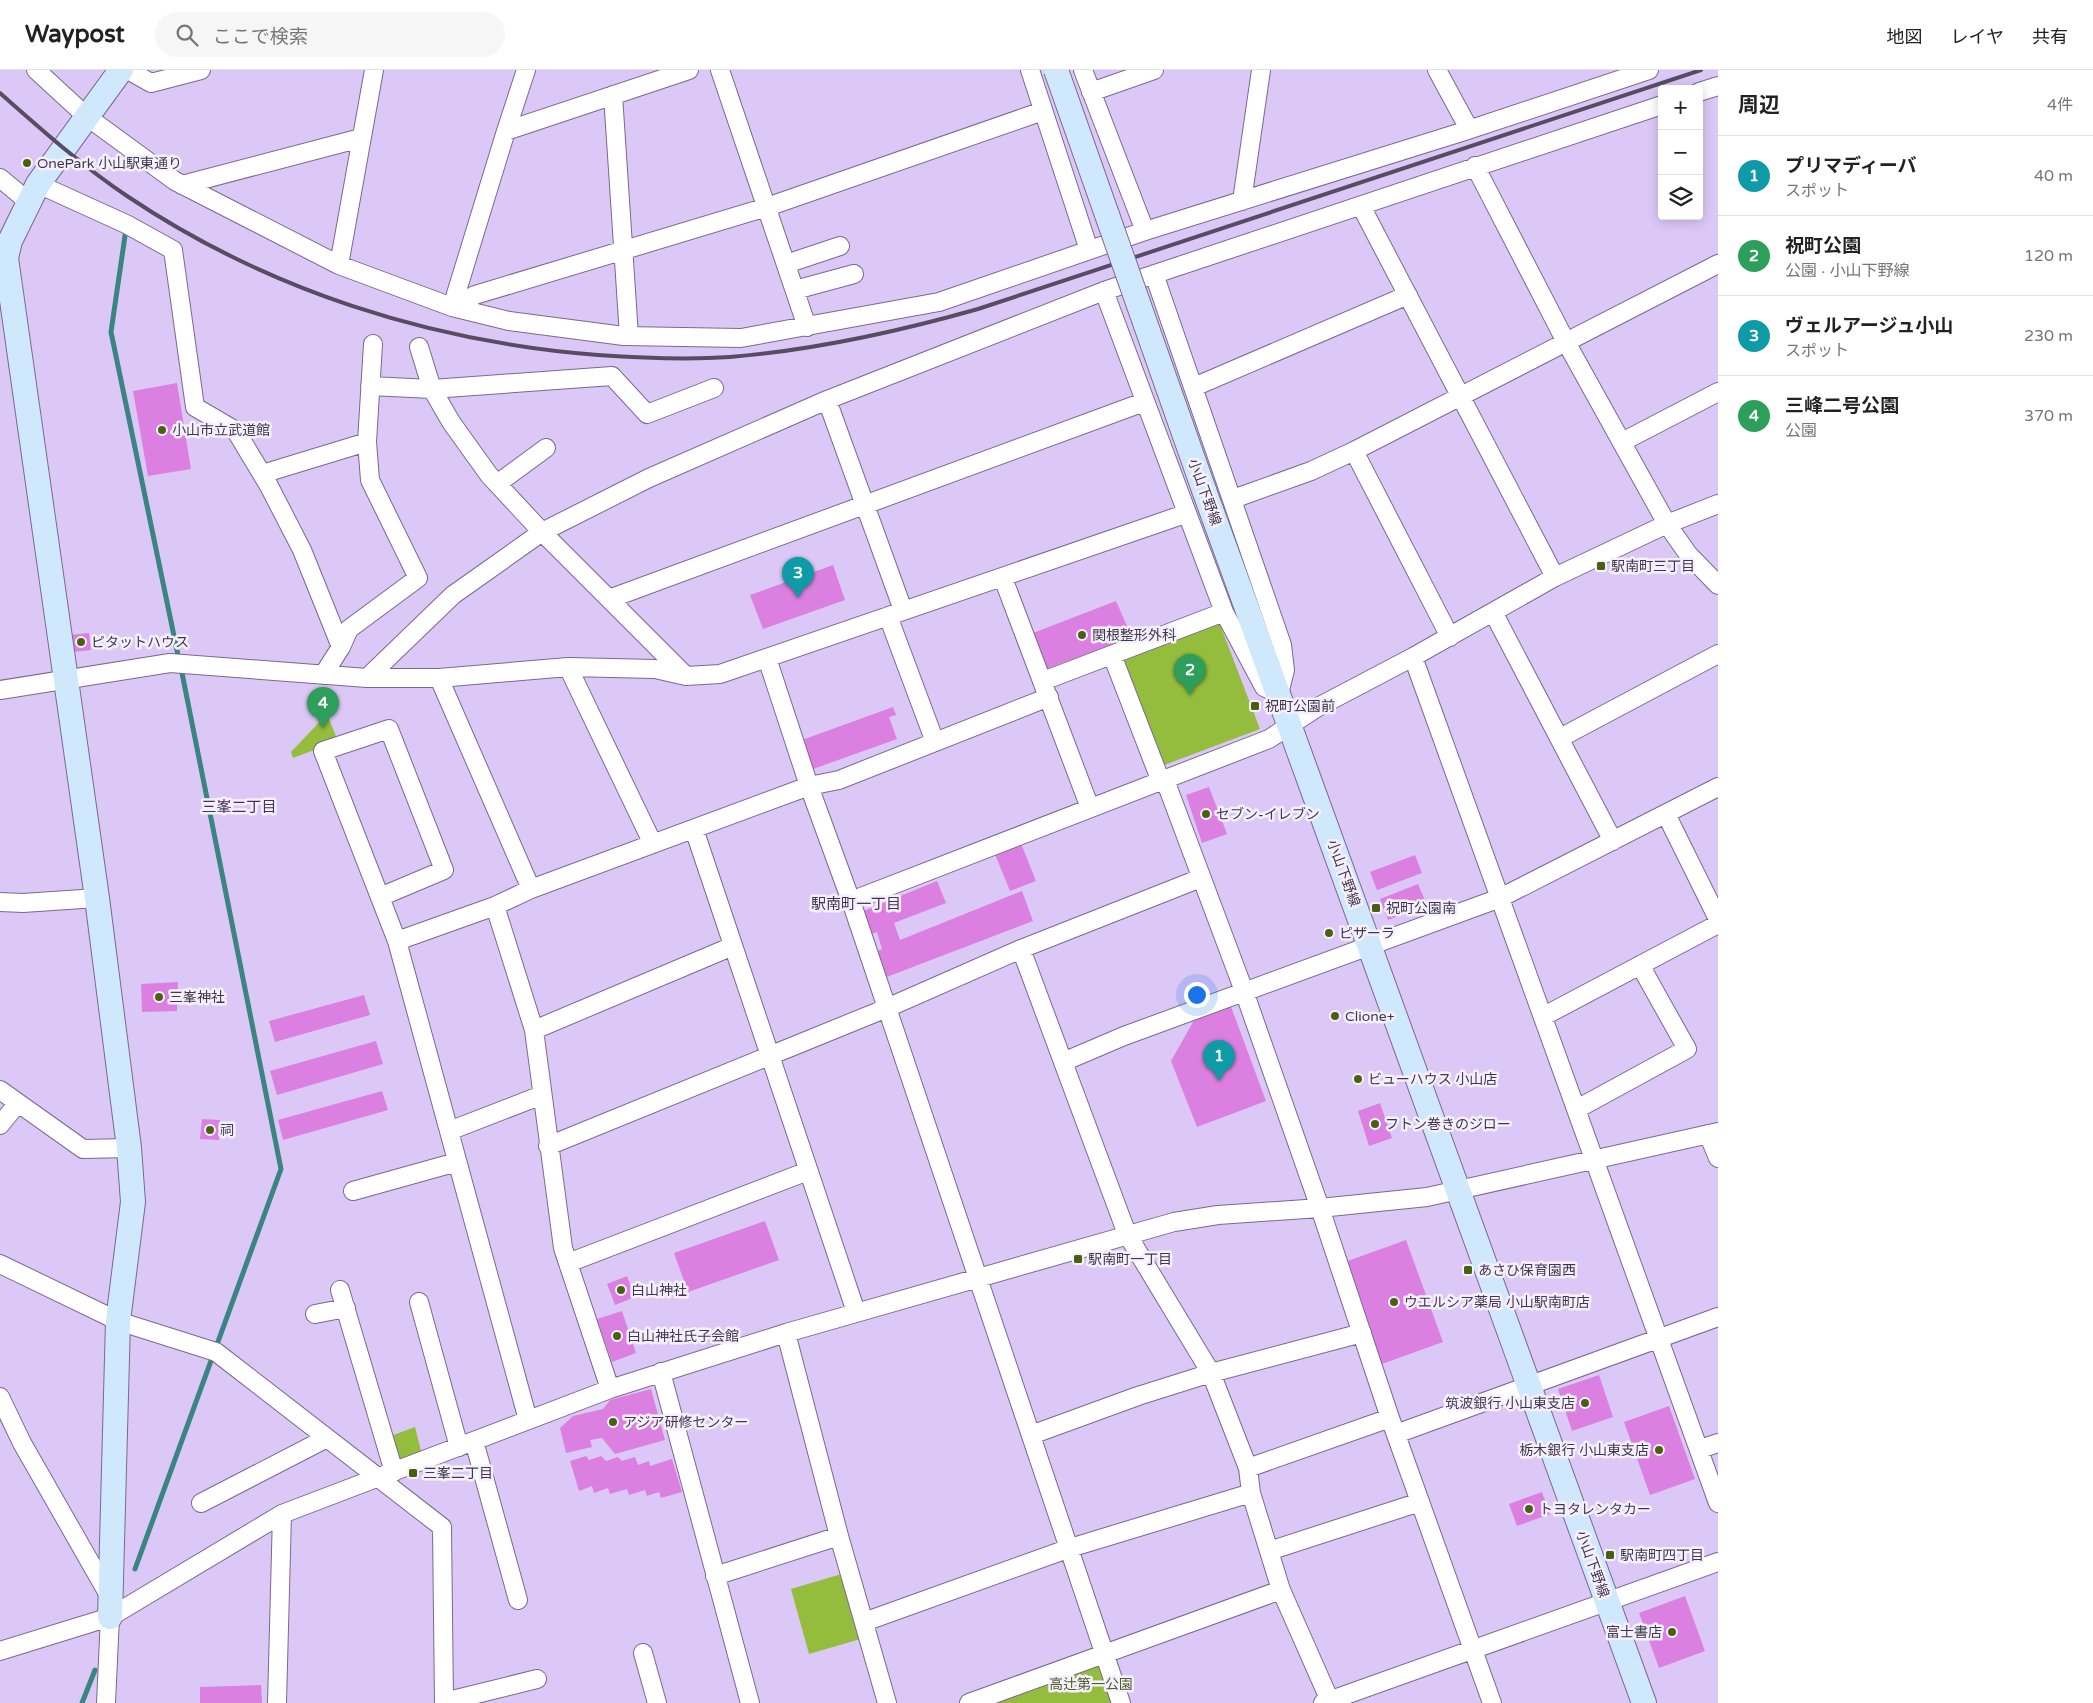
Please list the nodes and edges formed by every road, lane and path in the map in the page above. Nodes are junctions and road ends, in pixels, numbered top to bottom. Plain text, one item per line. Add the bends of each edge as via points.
1 (36, 70) edge
2 (121, 70) edge
3 (128, 70) edge
4 (201, 70) edge
5 (374, 70) edge
6 (526, 70) edge
7 (689, 70) edge
8 (720, 70) edge
9 (1030, 70) edge
10 (1056, 70) edge
11 (1083, 70) edge
12 (1154, 70) edge
13 (1261, 70) edge
14 (1437, 70) edge
15 (1641, 71) edge
16 (1718, 86) edge
17 (1703, 91) edge
18 (1092, 92) junction
19 (613, 95) junction
20 (1658, 106) edge
21 (1043, 111) junction
22 (86, 116) junction
23 (1469, 129) junction
24 (506, 131) junction
25 (362, 138) junction
26 (1475, 166) junction
27 (0, 178) edge
28 (182, 185) junction
29 (34, 194) junction
30 (1242, 201) junction
31 (767, 206) junction
32 (1361, 206) junction
33 (1145, 231) junction
34 (5, 244) edge
35 (840, 246) dead end
36 (623, 248) junction
37 (1089, 250) junction
38 (786, 264) junction
39 (1718, 264) edge
40 (338, 266) junction
41 (854, 274) dead end
42 (1154, 274) junction
43 (795, 290) junction
44 (1104, 291) junction
45 (1408, 295) junction
46 (452, 307) junction
47 (807, 327) junction
48 (629, 336) junction
49 (1566, 342) junction
50 (373, 344) dead end
51 (420, 347) dead end
52 (370, 386) junction
53 (714, 388) dead end
54 (1194, 388) junction
55 (432, 389) junction
56 (1718, 392) edge
57 (1460, 397) junction
58 (826, 400) junction
59 (1144, 402) junction
60 (368, 442) junction
61 (1622, 442) junction
62 (546, 448) dead end
63 (1354, 451) junction
64 (262, 474) junction
65 (497, 484) junction
66 (1233, 499) junction
67 (1718, 504) edge
68 (866, 505) junction
69 (1186, 514) junction
70 (1667, 524) junction
71 (542, 532) junction
72 (1556, 577) junction
73 (1003, 578) junction
74 (1718, 585) edge
75 (609, 599) junction
76 (1224, 612) junction
77 (1493, 612) junction
78 (895, 613) junction
79 (1450, 637) junction
80 (342, 647) junction
81 (1718, 654) edge
82 (1112, 655) junction
83 (1414, 657) junction
84 (767, 658) junction
85 (568, 668) junction
86 (323, 675) junction
87 (686, 676) junction
88 (367, 678) junction
89 (439, 678) junction
90 (66, 681) junction
91 (1046, 689) junction
92 (0, 690) edge
93 (1279, 694) junction
94 (1291, 725) junction
95 (1560, 738) junction
96 (935, 742) junction
97 (1165, 780) junction
98 (809, 786) junction
99 (1718, 787) edge
100 (1090, 808) junction
101 (1666, 814) junction
102 (694, 829) junction
103 (1613, 841) junction
104 (653, 844) junction
105 (1201, 878) junction
106 (531, 889) junction
107 (380, 897) junction
108 (97, 898) junction
109 (1500, 898) junction
110 (851, 901) junction
111 (0, 902) edge
112 (494, 906) junction
113 (1718, 919) edge
114 (1718, 924) edge
115 (397, 941) junction
116 (1370, 945) junction
117 (733, 946) junction
118 (1021, 949) junction
119 (1640, 965) junction
120 (1244, 991) junction
121 (887, 1008) junction
122 (1544, 1016) junction
123 (534, 1030) junction
124 (769, 1056) junction
125 (1063, 1062) junction
126 (0, 1090) edge
127 (542, 1095) junction
128 (18, 1103) junction
129 (1577, 1109) junction
130 (0, 1125) edge
131 (449, 1131) junction
132 (1713, 1133) edge
133 (548, 1146) junction
134 (129, 1148) junction
135 (1718, 1158) edge
136 (1595, 1159) junction
137 (457, 1162) junction
138 (808, 1171) junction
139 (1459, 1190) junction
140 (353, 1191) dead end
141 (1320, 1208) junction
142 (1127, 1234) junction
143 (568, 1263) junction
144 (0, 1264) edge
145 (979, 1279) junction
146 (340, 1290) dead end
147 (419, 1302) dead end
148 (346, 1308) junction
149 (856, 1312) junction
150 (315, 1314) dead end
151 (1718, 1317) edge
152 (118, 1321) junction
153 (786, 1332) junction
154 (1362, 1333) junction
155 (1658, 1339) junction
156 (661, 1372) junction
157 (1211, 1373) junction
158 (1529, 1387) junction
159 (610, 1389) junction
160 (0, 1397) edge
161 (1390, 1418) junction
162 (528, 1420) junction
163 (1031, 1434) junction
164 (1396, 1434) junction
165 (327, 1438) junction
166 (1718, 1443) edge
167 (466, 1444) junction
168 (1700, 1449) junction
169 (1248, 1468) junction
170 (386, 1475) junction
171 (1252, 1493) junction
172 (1420, 1502) junction
173 (201, 1503) dead end
174 (1718, 1503) edge
175 (282, 1514) junction
176 (839, 1536) junction
177 (1070, 1548) junction
178 (1269, 1552) junction
179 (1718, 1562) edge
180 (715, 1576) junction
181 (1281, 1590) junction
182 (518, 1600) dead end
183 (1607, 1602) junction
184 (110, 1607) junction
185 (864, 1622) junction
186 (1472, 1649) junction
187 (0, 1651) edge
188 (643, 1653) dead end
189 (1104, 1656) junction
190 (537, 1679) dead end
191 (444, 1702) edge
192 (1327, 1702) edge
193 (106, 1703) edge
194 (277, 1703) edge
195 (657, 1703) edge
196 (750, 1703) edge
197 (887, 1703) edge
198 (970, 1703) edge
199 (1121, 1703) edge
200 (1492, 1703) edge
201 (1644, 1703) edge

1 - 22 street
2 - 22 main road
3 - 4 street via 151,83
5 - 25 street
6 - 24 street
7 - 19 street
8 - 31 street
9 - 21 street
10 - 93 main road, 小山下野線, bridge
11 - 18 street
12 - 18 street
13 - 30 street
14 - 23 street
15 - 23 street
16 - 17 street
18 - 33 street
19 - 24 street
19 - 36 street
20 - 26 street
21 - 31 street
21 - 37 street
22 - 28 street
22 - 29 main road
23 - 30 street
24 - 46 street
25 - 28 street
25 - 40 street
26 - 32 street
26 - 49 street
27 - 29 street
28 - 40 street
29 - 34 main road
29 - 64 street via 127,225 173,250 195,407 236,431
30 - 33 street
31 - 36 street
31 - 38 street
32 - 42 street
32 - 45 street
33 - 37 street
34 - 90 main road
35 - 38 street
36 - 46 street via 475,295
36 - 48 street
37 - 47 street via 939,302
38 - 43 street
39 - 49 street
40 - 46 street
41 - 43 street
42 - 44 street
42 - 54 street
43 - 47 street
44 - 58 street
44 - 59 street
45 - 54 street
45 - 57 street
46 - 48 street via 510,321
47 - 48 street via 741,338
49 - 57 street
49 - 61 street
50 - 52 street
51 - 55 street
52 - 55 street
52 - 60 street
53 - 55 street via 647,414 612,376
54 - 66 street
55 - 65 street via 451,422
56 - 61 street
57 - 63 street
57 - 72 street
58 - 68 street
58 - 71 street via 649,478
59 - 68 street
59 - 69 street
60 - 64 street
60 - 80 street via 370,480 418,578 348,629
61 - 70 street
62 - 65 street
63 - 66 street via 1311,471
63 - 79 street
64 - 80 street via 302,550
65 - 71 street
66 - 93 street via 1282,645 1285,670
67 - 70 street
68 - 75 street
68 - 78 street
69 - 73 street
69 - 76 street
70 - 72 street
70 - 74 street via 1688,554
71 - 75 street
71 - 88 street via 453,595
72 - 77 street
73 - 78 street
73 - 91 street
75 - 87 street
76 - 82 street
76 - 93 street via 1264,687
77 - 79 street
77 - 95 street
78 - 84 street
78 - 96 street
79 - 83 street
80 - 86 street
81 - 95 street
82 - 91 street
82 - 97 street via 1158,774
83 - 94 street via 1318,707
83 - 109 street
84 - 87 street via 720,674
84 - 98 street
85 - 87 street via 655,669
85 - 89 street
85 - 104 street
86 - 88 street
86 - 90 street via 170,663
88 - 89 street
89 - 106 street
90 - 92 street
90 - 108 main road
91 - 96 street
91 - 100 street
93 - 94 main road, 小山下野線
94 - 97 street via 1269,739
94 - 116 main road, 小山下野線
95 - 103 street
96 - 98 street via 839,780
97 - 100 street
97 - 105 street
98 - 102 street
98 - 110 street
99 - 101 street
100 - 110 street
101 - 103 street
101 - 113 street
102 - 104 street
102 - 117 street
103 - 109 street
104 - 106 street
105 - 118 street
105 - 120 street
106 - 112 street
107 - 107 street via 323,751 389,729 444,870
107 - 115 street
108 - 111 street
108 - 134 main road
109 - 116 street
109 - 122 street
110 - 121 street
112 - 115 street
112 - 123 street
114 - 119 street
115 - 131 street
116 - 120 street
116 - 139 main road, 小山下野線
117 - 123 street
117 - 124 street
118 - 121 street
118 - 125 street
119 - 122 street
119 - 129 street via 1687,1049
120 - 125 street
120 - 141 street
121 - 124 street
121 - 145 street
122 - 129 street
123 - 127 street
124 - 133 street
124 - 138 street
125 - 142 street
126 - 128 street
127 - 131 street
127 - 133 street
128 - 130 street
128 - 134 street via 83,1149
129 - 136 street
131 - 137 street
132 - 135 street
132 - 136 street
133 - 143 street
134 - 152 main road via 133,1202
136 - 139 street
136 - 155 street
137 - 140 street
137 - 162 street
138 - 143 street
138 - 149 street
139 - 141 street via 1427,1197
139 - 158 main road, 小山下野線
141 - 142 street via 1218,1215
141 - 154 street
142 - 145 street
142 - 157 street
143 - 159 street
144 - 152 street
145 - 149 street
145 - 163 street
146 - 148 street
147 - 167 street
148 - 150 street
148 - 170 street
149 - 153 street
151 - 155 street
152 - 165 street via 207,1349
152 - 184 main road
153 - 156 street
153 - 176 street
154 - 157 street
154 - 161 street
155 - 158 street
155 - 168 street
156 - 159 street
156 - 180 street
157 - 163 street
157 - 169 street
158 - 164 street
158 - 183 main road, 小山下野線
159 - 162 street
160 - 184 street
161 - 164 street
161 - 169 street
162 - 167 street
163 - 177 street
164 - 172 street
165 - 170 street
165 - 173 street
166 - 168 street
167 - 170 street
167 - 182 street
168 - 174 street
169 - 171 street
170 - 175 street
170 - 191 street via 442,1527
171 - 177 street
171 - 178 street
172 - 178 street
172 - 186 street
175 - 184 street
175 - 194 street
176 - 180 street
176 - 185 street
177 - 185 street
177 - 189 street
178 - 181 street
179 - 183 street
180 - 196 street
181 - 189 street
181 - 192 street
183 - 186 street
183 - 201 main road, 小山下野線
184 - 187 street
184 - 193 street
185 - 197 street
186 - 192 street
186 - 200 street
188 - 195 street
189 - 198 street
189 - 199 street
190 - 191 street

